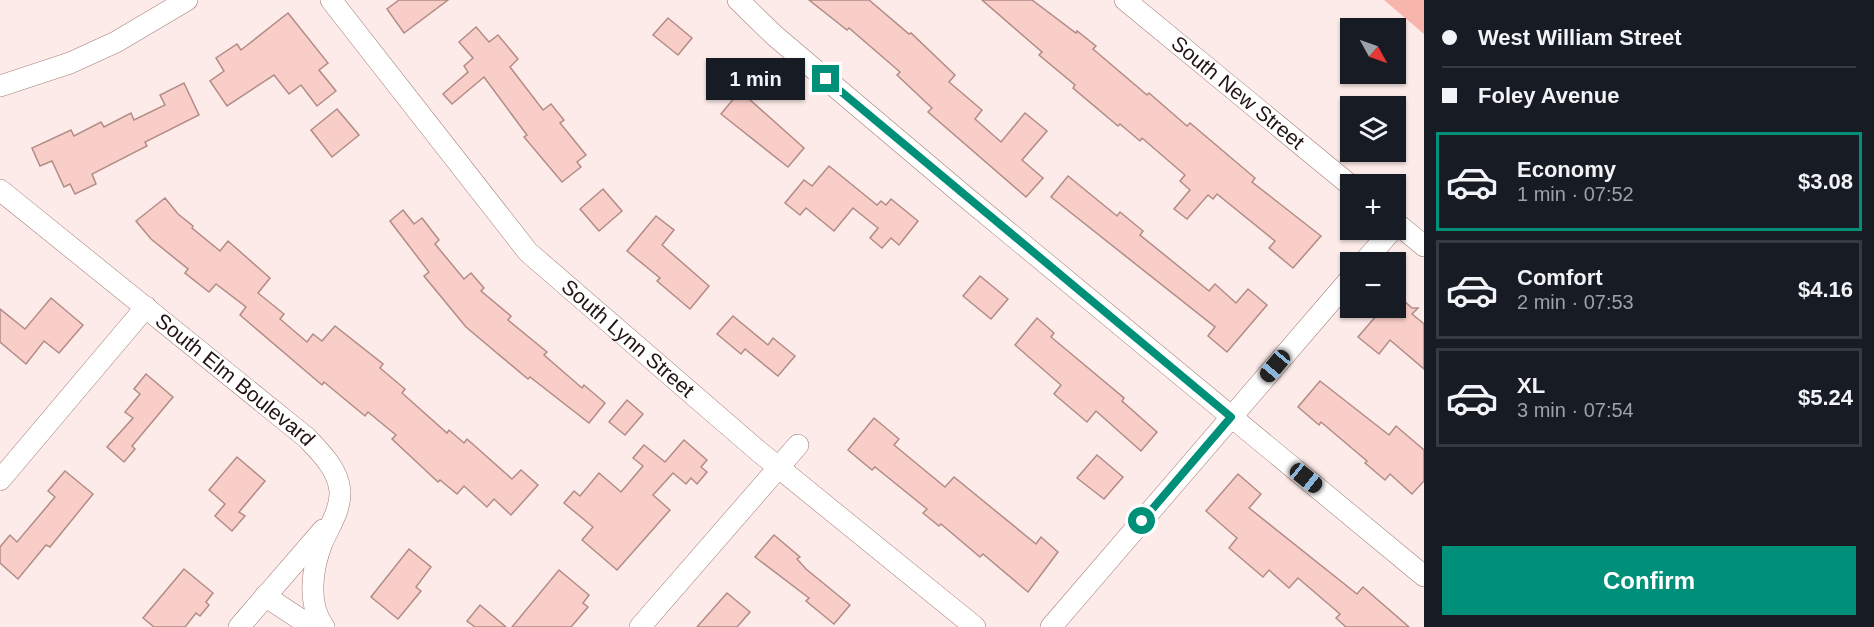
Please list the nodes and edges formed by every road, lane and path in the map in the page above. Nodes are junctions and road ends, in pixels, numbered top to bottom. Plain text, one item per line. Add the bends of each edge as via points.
1 (187, 0) edge
2 (331, 0) edge
3 (738, 0) edge
4 (1125, 0) edge
5 (0, 86) edge
6 (1340, 177) edge
7 (0, 190) edge
8 (1406, 233) edge
9 (1382, 240) edge
10 (1424, 246) edge
11 (1372, 252) edge
12 (1340, 291) edge
13 (146, 307) junction
14 (1231, 417) junction
15 (798, 445) dead end
16 (777, 467) junction
17 (0, 480) edge
18 (336, 515) junction
19 (1424, 576) edge
20 (265, 596) junction
21 (239, 627) edge
22 (312, 627) edge
23 (324, 627) edge
24 (640, 627) edge
25 (975, 627) edge
26 (1051, 627) edge

1 - 5 street via 116,42 70,63
2 - 16 street, South Lynn Street via 528,252
3 - 14 street via 953,187
4 - 6 street, South New Street
7 - 13 street, South Elm Boulevard
8 - 10 street
9 - 11 street
12 - 14 street
13 - 17 street
13 - 18 street, South Elm Boulevard via 328,459 340,492
14 - 19 street
14 - 26 street
15 - 16 street
16 - 24 street
16 - 25 street, South Lynn Street
18 - 20 street
18 - 23 street, South Elm Boulevard via 314,567 314,606
20 - 21 street
20 - 22 street

